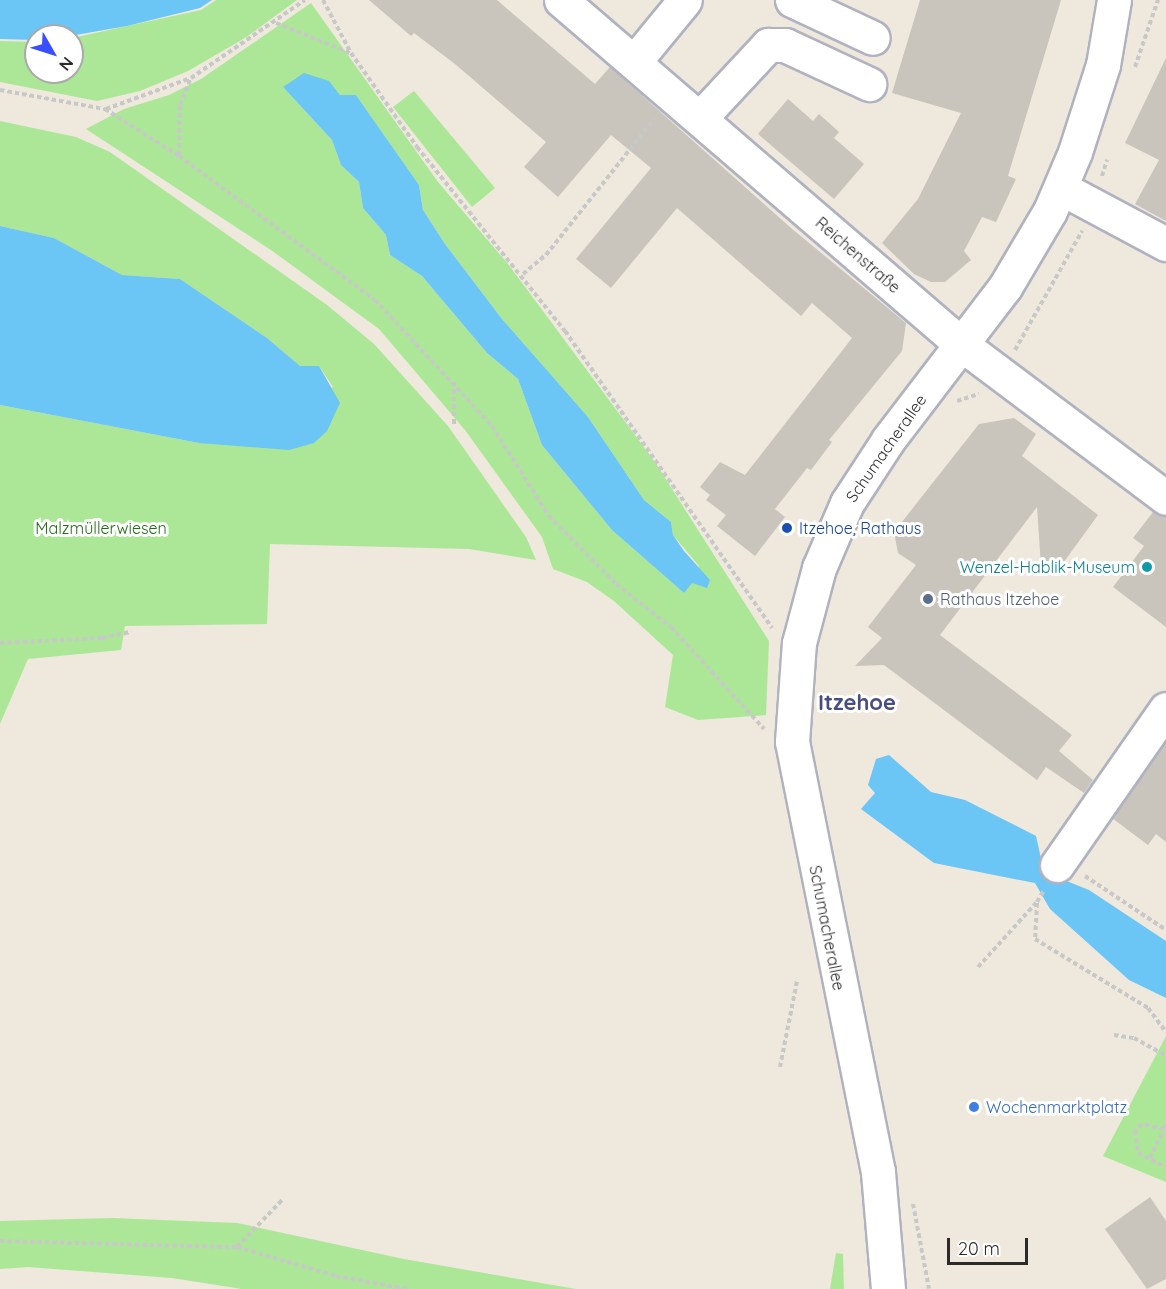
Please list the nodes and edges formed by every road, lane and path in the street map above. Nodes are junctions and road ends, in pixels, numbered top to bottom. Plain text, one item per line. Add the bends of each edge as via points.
1 (305, 0) edge
2 (323, 0) edge
3 (561, 0) edge
4 (685, 0) edge
5 (792, 0) edge
6 (1114, 0) edge
7 (1158, 0) edge
8 (276, 22) junction
9 (873, 38) dead end
10 (351, 53) junction
11 (634, 62) junction
12 (191, 78) junction
13 (1131, 79) dead end
14 (869, 84) dead end
15 (0, 90) edge
16 (673, 95) junction
17 (105, 109) junction
18 (700, 118) junction
19 (1108, 154) dead end
20 (179, 156) junction
21 (1061, 188) junction
22 (1092, 205) junction
23 (1166, 244) edge
24 (523, 274) junction
25 (961, 344) junction
26 (998, 372) junction
27 (454, 381) junction
28 (952, 402) dead end
29 (454, 426) dead end
30 (1166, 498) edge
31 (132, 632) dead end
32 (0, 643) edge
33 (799, 643) junction
34 (1164, 716) edge
35 (768, 734) dead end
36 (1057, 865) joint
37 (1166, 930) edge
38 (978, 967) dead end
39 (797, 981) dead end
40 (1166, 1032) edge
41 (1114, 1035) dead end
42 (1166, 1056) edge
43 (780, 1067) dead end
44 (1165, 1127) edge
45 (1150, 1158) junction
46 (1166, 1167) edge
47 (912, 1197) dead end
48 (283, 1199) dead end
49 (0, 1241) edge
50 (237, 1247) junction
51 (407, 1289) edge
52 (888, 1289) edge
53 (929, 1289) edge

1 - 8 path
2 - 10 path
3 - 11 street, Reichenstraße
4 - 11 street
5 - 9 street
6 - 21 street, Schumacherallee via 1103,65
7 - 13 path
8 - 10 path
8 - 12 path
10 - 24 path via 417,147
11 - 16 street, Reichenstraße
12 - 17 path
12 - 20 path via 180,105
14 - 18 street via 785,45 768,45
15 - 17 path
16 - 18 street, Reichenstraße
16 - 24 path via 546,255
17 - 20 path
18 - 25 street, Reichenstraße
19 - 22 path
20 - 27 path via 375,300
21 - 22 street
21 - 25 street, Schumacherallee via 1015,272
22 - 23 street
22 - 26 path via 1015,350
24 - 33 path via 741,588 772,628
25 - 26 street, Reichenstraße
25 - 33 street, Schumacherallee via 888,440 847,503 819,568
26 - 28 path via 983,393
26 - 30 street, Reichenstraße
27 - 29 path
27 - 35 path via 492,426 549,516 616,584 671,627
31 - 32 path via 102,638
33 - 52 street, Schumacherallee via 792,742 878,1172
34 - 36 street
36 - 37 path via 1095,880 1142,917
38 - 40 path via 1037,902 1035,939 1148,1008
39 - 43 path
41 - 42 path via 1134,1038
44 - 45 path
44 - 45 path via 1142,1124 1135,1131 1138,1153
45 - 46 path
47 - 53 path
48 - 50 path
49 - 50 path
50 - 51 path via 336,1276

